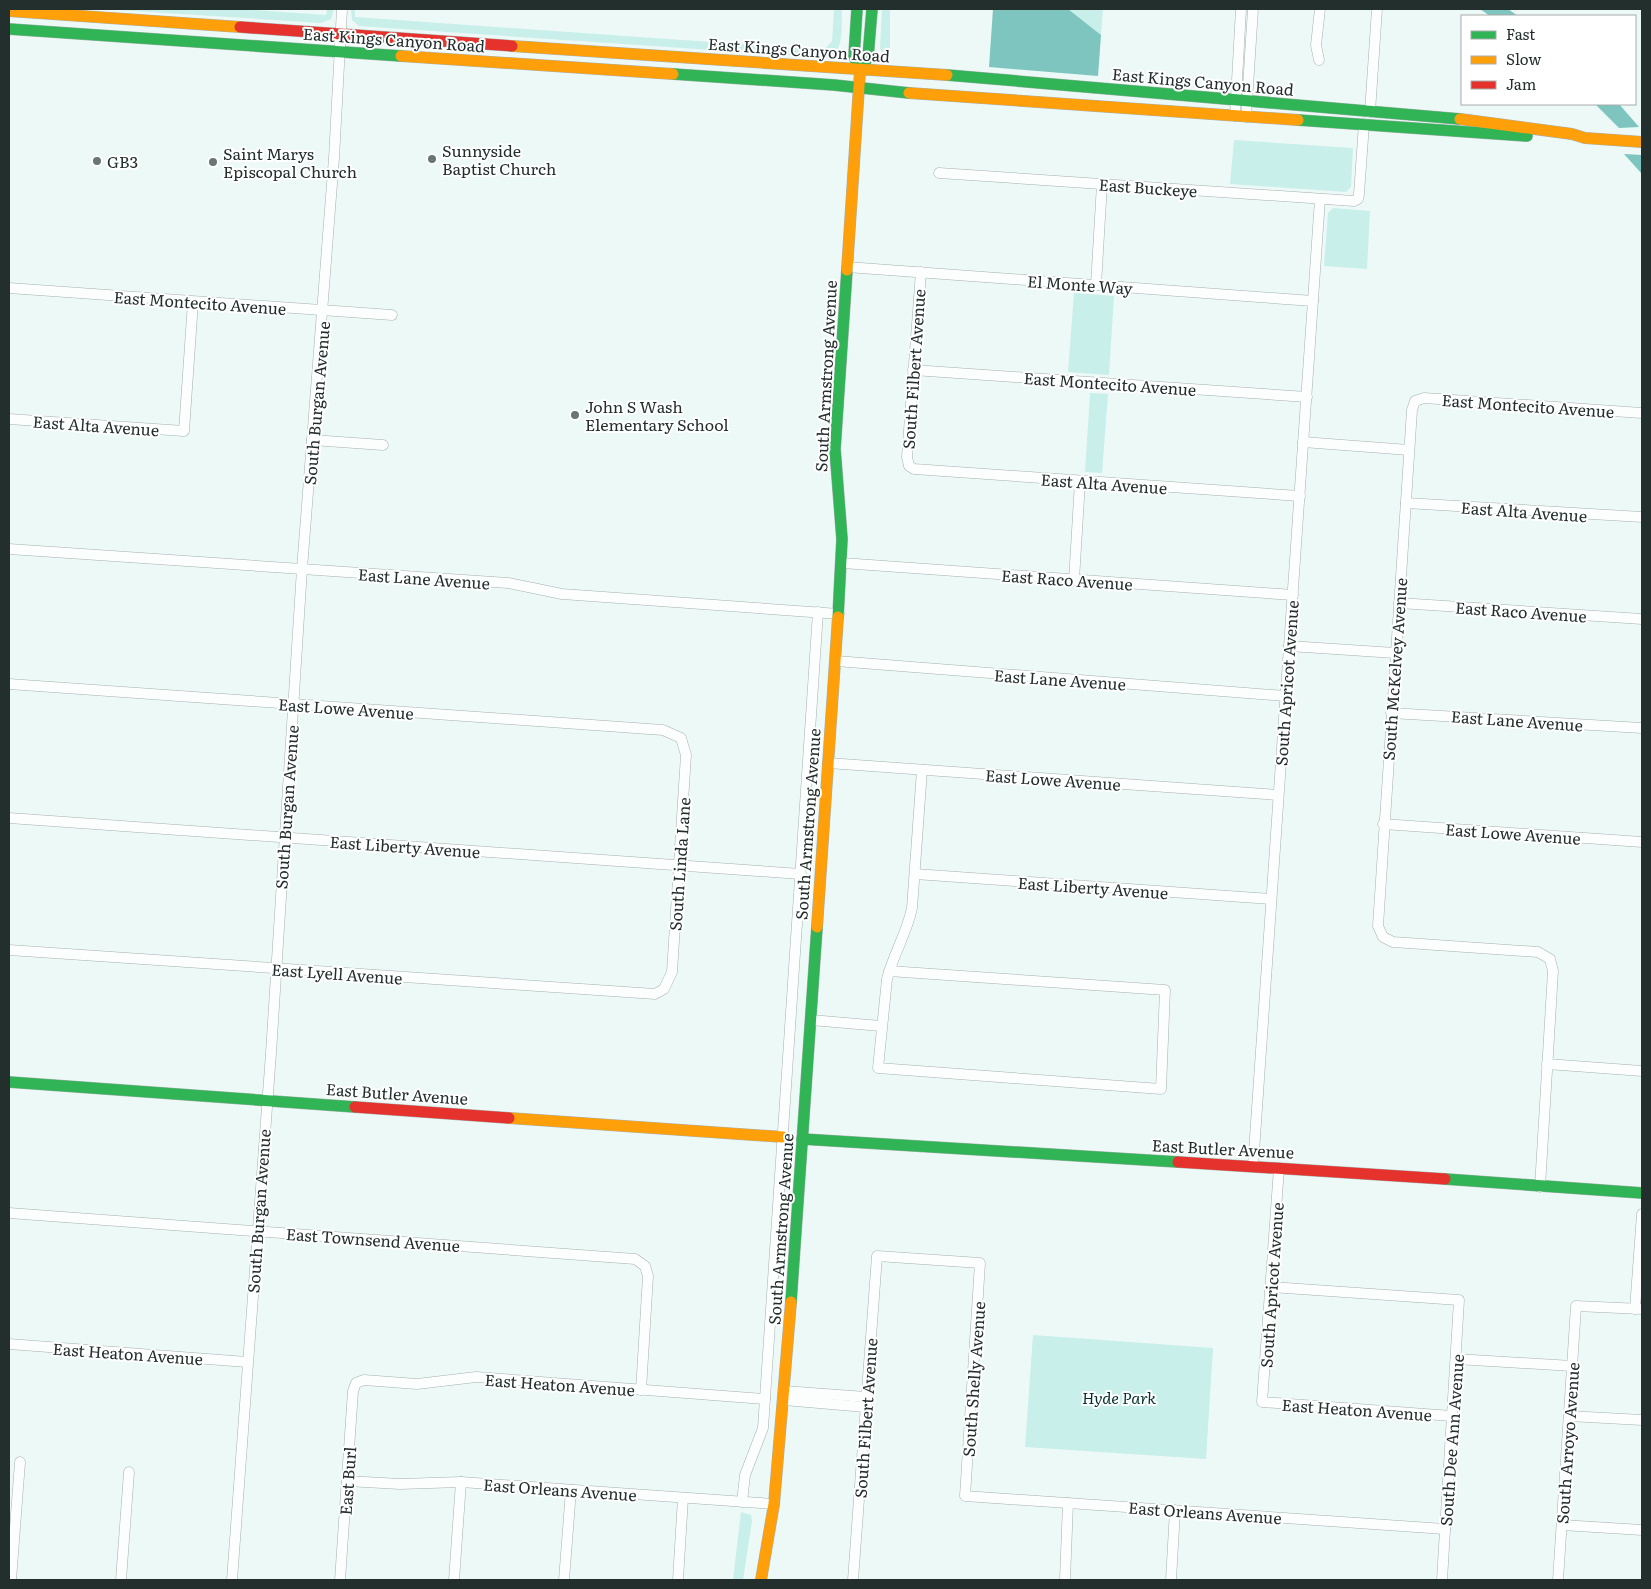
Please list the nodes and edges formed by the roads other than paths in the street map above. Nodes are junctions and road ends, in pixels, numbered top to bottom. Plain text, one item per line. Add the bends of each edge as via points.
1 (342, 9) edge
2 (856, 9) edge
3 (872, 9) edge
4 (1241, 9) edge
5 (1253, 9) edge
6 (1320, 9) edge
7 (1377, 9) edge
8 (9, 11) edge
9 (163, 21) junction
10 (9, 29) edge
11 (24, 30) junction
12 (341, 34) junction
13 (340, 51) junction
14 (1320, 60) dead end
15 (860, 70) junction
16 (859, 88) junction
17 (1241, 101) junction
18 (1370, 112) junction
19 (1240, 116) junction
20 (1448, 118) junction
21 (1364, 124) junction
22 (1586, 138) junction
23 (1642, 142) edge
24 (939, 173) dead end
25 (1102, 184) junction
26 (1320, 199) junction
27 (847, 267) junction
28 (921, 272) junction
29 (1096, 285) junction
30 (9, 288) edge
31 (1313, 301) junction
32 (193, 302) junction
33 (323, 311) junction
34 (392, 315) dead end
35 (913, 370) junction
36 (1307, 397) junction
37 (1416, 401) joint
38 (1642, 412) edge
39 (9, 419) edge
40 (312, 440) junction
41 (1303, 442) junction
42 (383, 445) dead end
43 (1409, 450) junction
44 (909, 466) joint
45 (1080, 482) junction
46 (1300, 496) junction
47 (1406, 503) junction
48 (1642, 517) edge
49 (9, 549) edge
50 (842, 563) junction
51 (302, 569) junction
52 (1074, 580) junction
53 (1292, 595) junction
54 (1399, 603) junction
55 (818, 612) junction
56 (839, 614) junction
57 (1642, 619) edge
58 (1289, 646) junction
59 (1395, 653) junction
60 (836, 662) junction
61 (9, 684) edge
62 (1285, 696) junction
63 (294, 704) junction
64 (1391, 712) junction
65 (1642, 728) edge
66 (681, 738) joint
67 (828, 763) junction
68 (922, 770) junction
69 (1278, 795) junction
70 (9, 818) edge
71 (1383, 824) junction
72 (284, 838) junction
73 (1642, 842) edge
74 (679, 866) junction
75 (800, 874) junction
76 (915, 874) junction
77 (1271, 899) junction
78 (9, 950) edge
79 (275, 969) junction
80 (889, 971) junction
81 (664, 989) joint
82 (810, 1020) junction
83 (881, 1026) junction
84 (1547, 1064) junction
85 (1642, 1071) edge
86 (9, 1082) edge
87 (267, 1100) junction
88 (783, 1137) junction
89 (802, 1139) junction
90 (1253, 1166) junction
91 (1279, 1168) junction
92 (1540, 1187) junction
93 (1642, 1193) edge
94 (9, 1213) edge
95 (1642, 1214) edge
96 (257, 1231) junction
97 (876, 1256) joint
98 (1271, 1287) junction
99 (1638, 1309) edge
100 (9, 1344) edge
101 (1456, 1359) junction
102 (247, 1362) junction
103 (1572, 1366) junction
104 (356, 1383) joint
105 (641, 1390) junction
106 (784, 1396) junction
107 (765, 1398) junction
108 (865, 1402) junction
109 (1262, 1402) joint
110 (1452, 1416) junction
111 (1569, 1416) junction
112 (1642, 1420) edge
113 (20, 1462) dead end
114 (129, 1472) dead end
115 (347, 1480) junction
116 (461, 1482) junction
117 (572, 1490) junction
118 (965, 1496) joint
119 (683, 1498) junction
120 (742, 1502) junction
121 (1068, 1503) junction
122 (774, 1504) junction
123 (1176, 1510) junction
124 (1562, 1525) junction
125 (1445, 1529) junction
126 (1642, 1530) edge
127 (11, 1580) edge
128 (121, 1580) edge
129 (232, 1580) edge
130 (340, 1580) edge
131 (454, 1580) edge
132 (564, 1580) edge
133 (678, 1580) edge
134 (761, 1580) edge
135 (853, 1580) edge
136 (1065, 1580) edge
137 (1171, 1580) edge
138 (1442, 1580) edge
139 (1558, 1580) edge

1 - 12 street, South Burgan Avenue
2 - 15 main road via 854,56
3 - 15 main road via 868,57
4 - 17 street
5 - 17 street
6 - 14 street via 1316,45
7 - 18 street
8 - 9 main road, East Kings Canyon Road
9 - 11 main road via 131,28 39,21 28,23
9 - 12 main road, East Kings Canyon Road
10 - 11 main road, East Kings Canyon Road
11 - 13 main road, East Kings Canyon Road
12 - 13 street, South Burgan Avenue
12 - 15 main road, East Kings Canyon Road
13 - 16 main road, East Kings Canyon Road
13 - 33 street, South Burgan Avenue
15 - 16 main road, South Armstrong Avenue
15 - 17 main road, East Kings Canyon Road
16 - 19 main road, East Kings Canyon Road
16 - 27 main road, South Armstrong Avenue
17 - 18 main road, East Kings Canyon Road
17 - 19 street
18 - 20 main road, East Kings Canyon Road
19 - 21 main road, East Kings Canyon Road
20 - 21 main road via 1417,122 1373,120
20 - 22 main road, East Kings Canyon Road
21 - 22 main road, East Kings Canyon Road via 1572,140
21 - 26 street, East Buckeye via 1358,199
22 - 23 main road, East Kings Canyon Road
24 - 25 street, East Buckeye
25 - 26 street, East Buckeye
25 - 29 street
26 - 31 street, South Apricot Avenue
27 - 28 street, El Monte Way
27 - 50 main road, South Armstrong Avenue via 835,449
28 - 29 street, El Monte Way
28 - 35 street, South Filbert Avenue
29 - 31 street, El Monte Way
30 - 32 street, East Montecito Avenue
31 - 36 street, South Apricot Avenue
32 - 33 street, East Montecito Avenue
32 - 39 street, East Alta Avenue via 184,431
33 - 34 street, East Montecito Avenue
33 - 40 street, South Burgan Avenue
35 - 36 street, East Montecito Avenue
35 - 44 street, South Filbert Avenue
36 - 41 street, South Apricot Avenue
37 - 38 street, East Montecito Avenue via 1424,398
37 - 43 street, South McKelvey Avenue via 1412,410
40 - 42 street
40 - 51 street, South Burgan Avenue
41 - 43 street
41 - 46 street, South Apricot Avenue
43 - 47 street, South McKelvey Avenue
44 - 45 street, East Alta Avenue via 921,470
45 - 46 street, East Alta Avenue
45 - 52 street
46 - 53 street, South Apricot Avenue
47 - 48 street, East Alta Avenue
47 - 54 street, South McKelvey Avenue
49 - 51 street, East Lane Avenue
50 - 52 street, East Raco Avenue
50 - 56 main road, South Armstrong Avenue
51 - 55 street, East Lane Avenue via 508,583 562,594
51 - 63 street, South Burgan Avenue
52 - 53 street, East Raco Avenue
53 - 58 street, South Apricot Avenue
54 - 57 street, East Raco Avenue
54 - 59 street, South McKelvey Avenue
55 - 56 street, East Lane Avenue
55 - 75 street, South Armstrong Avenue
56 - 60 main road, South Armstrong Avenue
58 - 59 street
58 - 62 street, South Apricot Avenue
59 - 64 street, South McKelvey Avenue
60 - 62 street, East Lane Avenue
60 - 67 main road, South Armstrong Avenue
61 - 63 street, East Lowe Avenue
62 - 69 street, South Apricot Avenue
63 - 66 street, East Lowe Avenue via 663,730
63 - 72 street, South Burgan Avenue
64 - 65 street, East Lane Avenue
64 - 71 street, South McKelvey Avenue
66 - 74 street, South Linda Lane via 686,754
67 - 68 street, East Lowe Avenue
67 - 82 main road, South Armstrong Avenue
68 - 69 street, East Lowe Avenue
68 - 76 street
69 - 77 street, South Apricot Avenue
70 - 72 street, East Liberty Avenue
71 - 73 street, East Lowe Avenue
71 - 84 street, South McKelvey Avenue via 1377,920 1382,937 1393,942 1538,952 1550,959 1553,971
72 - 74 street, East Liberty Avenue
72 - 79 street, South Burgan Avenue
74 - 75 street, East Liberty Avenue
74 - 81 street, South Linda Lane via 672,972
75 - 88 street, South Armstrong Avenue
76 - 77 street, East Liberty Avenue
76 - 80 street via 910,918
77 - 90 street, South Apricot Avenue
78 - 79 street, East Lyell Avenue
79 - 81 street, East Lyell Avenue via 643,995
79 - 87 street, South Burgan Avenue
80 - 83 street
80 - 83 street via 1166,990 1161,1089 878,1068
82 - 83 street
82 - 89 main road, South Armstrong Avenue
84 - 85 street
84 - 92 street
86 - 87 main road, East Butler Avenue
87 - 88 main road, East Butler Avenue
87 - 96 street, South Burgan Avenue
88 - 107 street, South Armstrong Avenue
89 - 90 main road, East Butler Avenue
89 - 106 main road, South Armstrong Avenue
90 - 91 main road, East Butler Avenue
91 - 92 main road, East Butler Avenue
91 - 98 street, South Apricot Avenue
92 - 93 main road, East Butler Avenue
94 - 96 street, East Townsend Avenue
95 - 99 street
96 - 102 street, South Burgan Avenue
96 - 105 street, East Townsend Avenue via 629,1257 645,1266 649,1281
97 - 108 street, South Filbert Avenue
97 - 118 street, South Shelly Avenue via 980,1263
98 - 101 street, South Dee Ann Avenue via 1459,1300
98 - 109 street, South Apricot Avenue
99 - 103 street, South Arroyo Avenue via 1576,1306
100 - 102 street, East Heaton Avenue
101 - 103 street
101 - 110 street, South Dee Ann Avenue
102 - 129 street, South Burgan Avenue
103 - 111 street, South Arroyo Avenue
104 - 105 street, East Heaton Avenue via 364,1380 428,1383 476,1377
104 - 115 street, East Burl
105 - 107 street, East Heaton Avenue
106 - 108 street
106 - 122 main road, South Armstrong Avenue
107 - 120 street, South Armstrong Avenue via 762,1434 745,1475
108 - 135 street, South Filbert Avenue
109 - 110 street, East Heaton Avenue
110 - 125 street, South Dee Ann Avenue
111 - 112 street
111 - 124 street, South Arroyo Avenue
113 - 127 street
114 - 128 street
115 - 116 street, East Orleans Avenue via 409,1484
115 - 130 street, East Burl
116 - 117 street, East Orleans Avenue
116 - 131 street
117 - 119 street, East Orleans Avenue
117 - 132 street
118 - 121 street, East Orleans Avenue
119 - 120 street, East Orleans Avenue
119 - 133 street
120 - 122 street, East Orleans Avenue
121 - 123 street, East Orleans Avenue
121 - 136 street
122 - 134 main road, South Armstrong Avenue
123 - 125 street, East Orleans Avenue
123 - 137 street
124 - 126 street
124 - 139 street, South Arroyo Avenue
125 - 138 street, South Dee Ann Avenue

